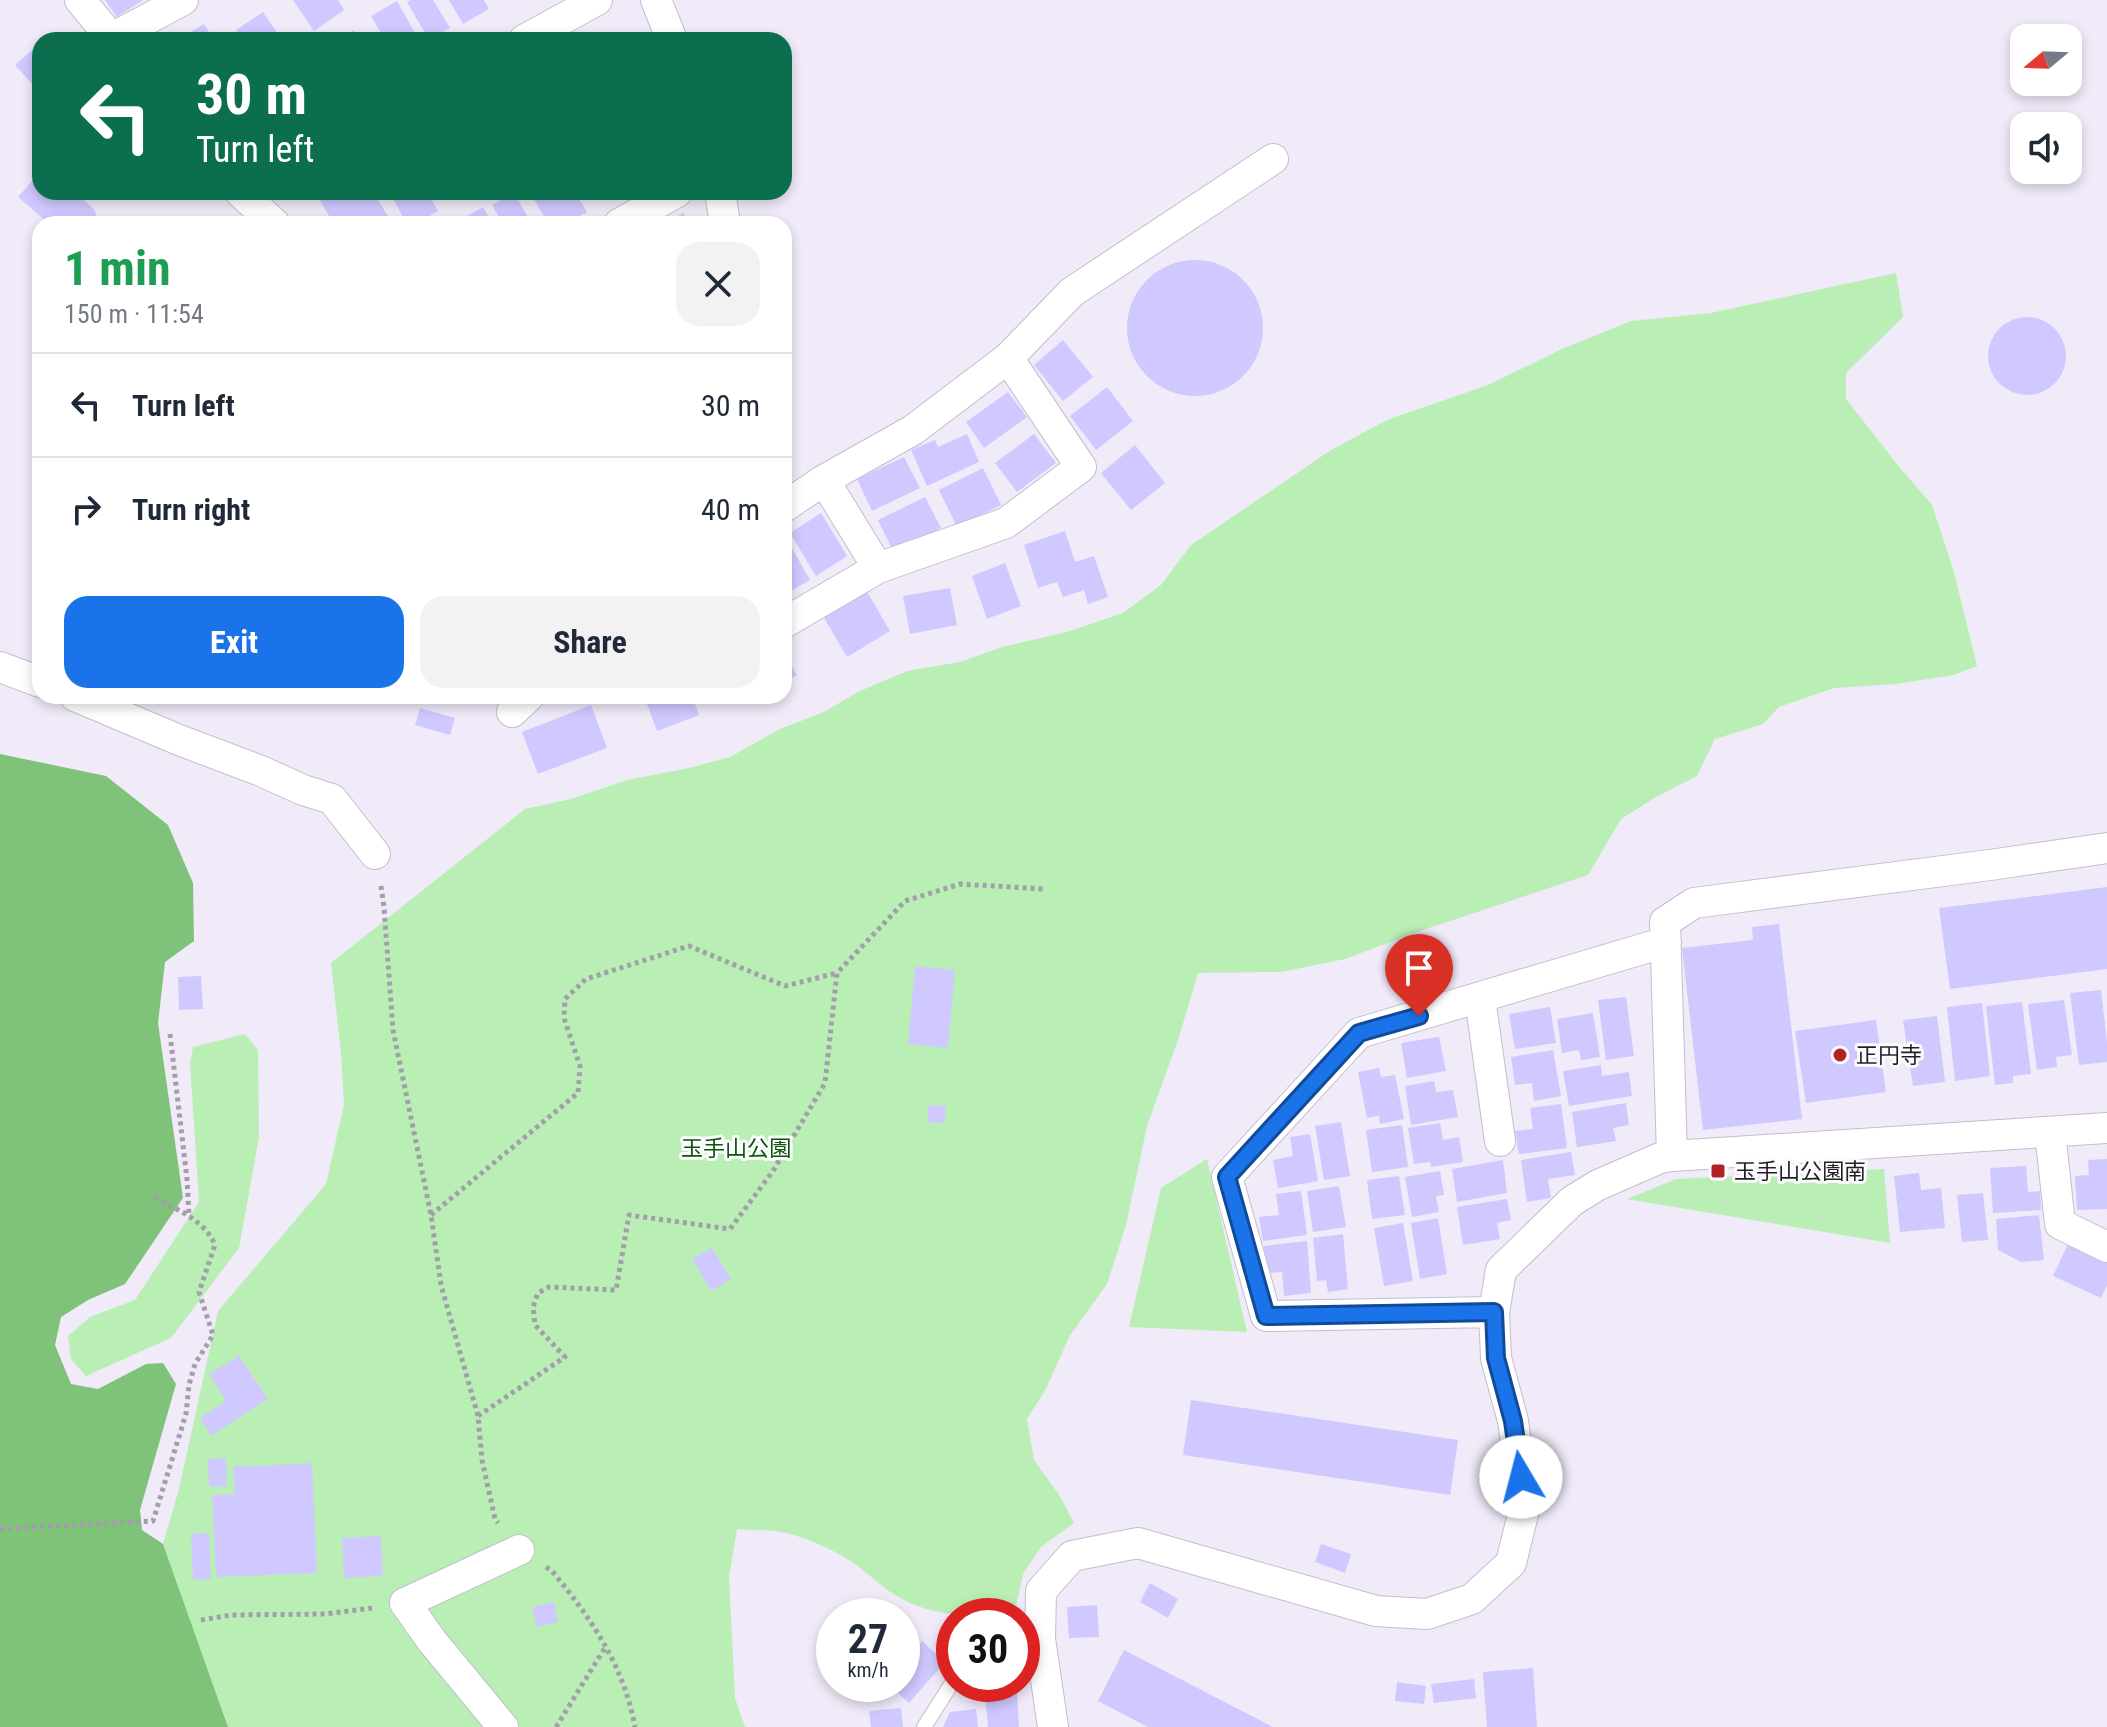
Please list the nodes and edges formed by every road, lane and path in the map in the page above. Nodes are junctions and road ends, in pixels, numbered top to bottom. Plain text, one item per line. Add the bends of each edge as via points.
1 (80, 0) edge
2 (183, 0) edge
3 (597, 0) edge
4 (656, 0) edge
5 (107, 32) edge
6 (126, 32) edge
7 (539, 32) edge
8 (669, 32) edge
9 (1273, 159) dead end
10 (249, 200) edge
11 (662, 200) edge
12 (266, 216) edge
13 (634, 216) edge
14 (1008, 358) junction
15 (824, 480) junction
16 (792, 502) edge
17 (878, 568) junction
18 (792, 618) edge
19 (0, 667) edge
20 (32, 679) edge
21 (94, 704) edge
22 (2107, 848) edge
23 (375, 854) joint
24 (1043, 889) dead end
25 (1666, 942) junction
26 (837, 973) junction
27 (1480, 998) junction
28 (170, 1034) dead end
29 (2107, 1128) edge
30 (2050, 1132) junction
31 (1500, 1141) dead end
32 (1672, 1156) junction
33 (151, 1197) dead end
34 (189, 1215) junction
35 (431, 1215) junction
36 (2107, 1247) edge
37 (1494, 1312) junction
38 (478, 1416) junction
39 (0, 1529) edge
40 (519, 1550) junction
41 (405, 1603) junction
42 (201, 1620) dead end
43 (1040, 1639) edge
44 (606, 1646) junction
45 (1040, 1680) edge
46 (940, 1702) edge
47 (503, 1727) edge
48 (556, 1727) edge
49 (635, 1727) edge
50 (924, 1727) edge
51 (1053, 1727) edge

1 - 5 street
2 - 6 street
3 - 7 street
4 - 8 street
9 - 14 street via 1072,292
10 - 12 street
11 - 13 street
14 - 15 street via 913,430
14 - 17 street via 1081,467 1006,523
15 - 16 street
15 - 17 street
17 - 18 street
19 - 20 street
21 - 23 street via 332,799
22 - 25 street via 1694,903 1665,922
23 - 35 path via 393,1030
24 - 26 path via 960,884 905,901
25 - 27 street
25 - 32 street
26 - 35 path via 785,986 689,946 586,979 565,999 564,1018 580,1066 578,1093
26 - 38 path via 825,1083 773,1171 730,1229 629,1215 616,1290 549,1287 538,1293 535,1325 565,1357
27 - 31 street
27 - 37 street via 1359,1033 1227,1177 1266,1316
28 - 34 path
29 - 30 street
30 - 32 street
30 - 36 street via 2060,1224
32 - 37 street via 1572,1201 1501,1270
33 - 34 path
34 - 39 path via 215,1245 199,1292 213,1335 195,1364 186,1414 153,1521
35 - 38 path via 441,1285
37 - 43 street via 1496,1358 1513,1421 1525,1506 1511,1563 1472,1599 1427,1614 1376,1611 1138,1543 1072,1556 1041,1591
38 - 40 path via 495,1519
40 - 41 street
40 - 44 path via 552,1571
41 - 42 path via 325,1614
41 - 47 street
44 - 48 path
44 - 49 path via 630,1699
45 - 51 street
46 - 50 lane

